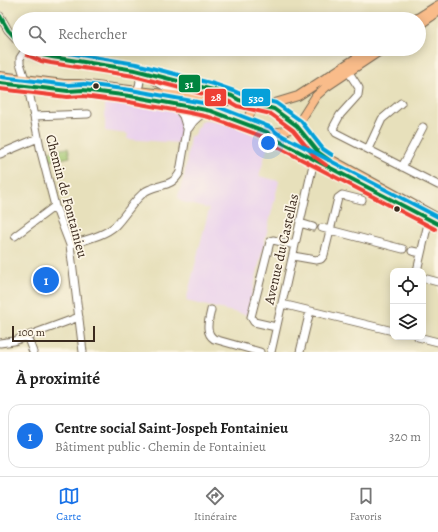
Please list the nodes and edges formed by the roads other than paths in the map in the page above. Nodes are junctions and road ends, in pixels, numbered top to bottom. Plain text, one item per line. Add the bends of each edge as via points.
1 (438, 4) edge
2 (426, 12) edge
3 (438, 12) edge
4 (1, 19) edge
5 (426, 20) edge
6 (12, 33) edge
7 (22, 56) edge
8 (48, 56) edge
9 (362, 56) edge
10 (370, 56) edge
11 (346, 69) junction
12 (135, 70) junction
13 (0, 76) edge
14 (0, 83) edge
15 (26, 83) junction
16 (137, 90) junction
17 (182, 96) junction
18 (214, 100) junction
19 (239, 100) junction
20 (401, 103) dead end
21 (174, 104) junction
22 (258, 104) junction
23 (191, 107) junction
24 (211, 111) junction
25 (305, 113) junction
26 (88, 114) dead end
27 (34, 116) junction
28 (247, 124) junction
29 (297, 126) junction
30 (423, 127) dead end
31 (186, 132) junction
32 (267, 132) junction
33 (304, 134) junction
34 (38, 138) junction
35 (368, 149) junction
36 (0, 154) edge
37 (317, 157) junction
38 (402, 167) junction
39 (438, 186) edge
40 (362, 200) dead end
41 (55, 206) junction
42 (433, 217) edge
43 (300, 223) junction
44 (438, 224) edge
45 (313, 226) dead end
46 (325, 229) junction
47 (15, 236) dead end
48 (70, 245) junction
49 (295, 245) junction
50 (403, 249) dead end
51 (412, 251) dead end
52 (421, 253) junction
53 (292, 256) junction
54 (418, 268) edge
55 (426, 279) edge
56 (438, 282) edge
57 (282, 304) junction
58 (211, 310) dead end
59 (310, 311) junction
60 (79, 318) junction
61 (276, 327) junction
62 (390, 330) edge
63 (27, 336) junction
64 (426, 339) edge
65 (438, 342) edge
66 (0, 343) edge
67 (33, 352) edge
68 (83, 352) edge
69 (260, 352) edge
70 (271, 352) edge
71 (300, 352) edge

1 - 2 main road
3 - 5 main road
4 - 6 street
7 - 15 street, Chemin de Fontainieu via 20,63
8 - 12 street
9 - 11 main road
10 - 11 main road
11 - 22 main road via 298,96 275,103
11 - 25 main road via 316,96
11 - 35 street via 359,88 358,95 340,115 333,128 336,133
12 - 16 street via 140,77
12 - 17 street
12 - 19 street via 213,90
13 - 15 main road
14 - 15 main road
15 - 16 main road via 79,84
15 - 21 main road via 68,91 83,90
15 - 27 street, Chemin de Fontainieu
16 - 17 main road
17 - 18 main road
17 - 23 street
18 - 19 main road
18 - 23 street
19 - 22 main road
20 - 35 street via 382,119
21 - 23 main road
21 - 31 street via 183,116
22 - 28 main road via 250,113
22 - 29 main road via 274,108
23 - 24 main road
23 - 31 street
24 - 28 main road
24 - 31 street via 198,116
25 - 29 main road
25 - 33 main road
26 - 27 street
27 - 34 street, Chemin de Fontainieu
28 - 32 main road
29 - 32 main road via 285,131
29 - 33 main road
30 - 38 street
31 - 48 street via 180,172 173,182 145,192 114,226 103,233
32 - 37 main road via 273,138
33 - 37 main road
34 - 36 street
34 - 41 street, Chemin de Fontainieu
35 - 38 street
37 - 42 main road
37 - 43 street, Avenue du Castellas via 312,168
38 - 39 street
40 - 46 street via 339,196
41 - 47 street
41 - 48 street, Chemin de Fontainieu
42 - 44 main road
42 - 52 street
43 - 45 street
43 - 49 street, Avenue du Castellas
46 - 50 street
46 - 53 street via 324,255 321,259
48 - 60 street, Chemin de Fontainieu
49 - 53 street, Avenue du Castellas
49 - 61 street via 273,240 270,242 251,318 254,322
51 - 52 street
52 - 54 street
53 - 57 street, Avenue du Castellas
55 - 56 street
57 - 59 street
57 - 61 street, Avenue du Castellas
58 - 69 street via 208,333 211,337
59 - 62 street
59 - 71 street
60 - 63 street
60 - 68 street, Chemin de Fontainieu
61 - 70 street, Avenue du Castellas
63 - 66 street
63 - 67 street
64 - 65 street

